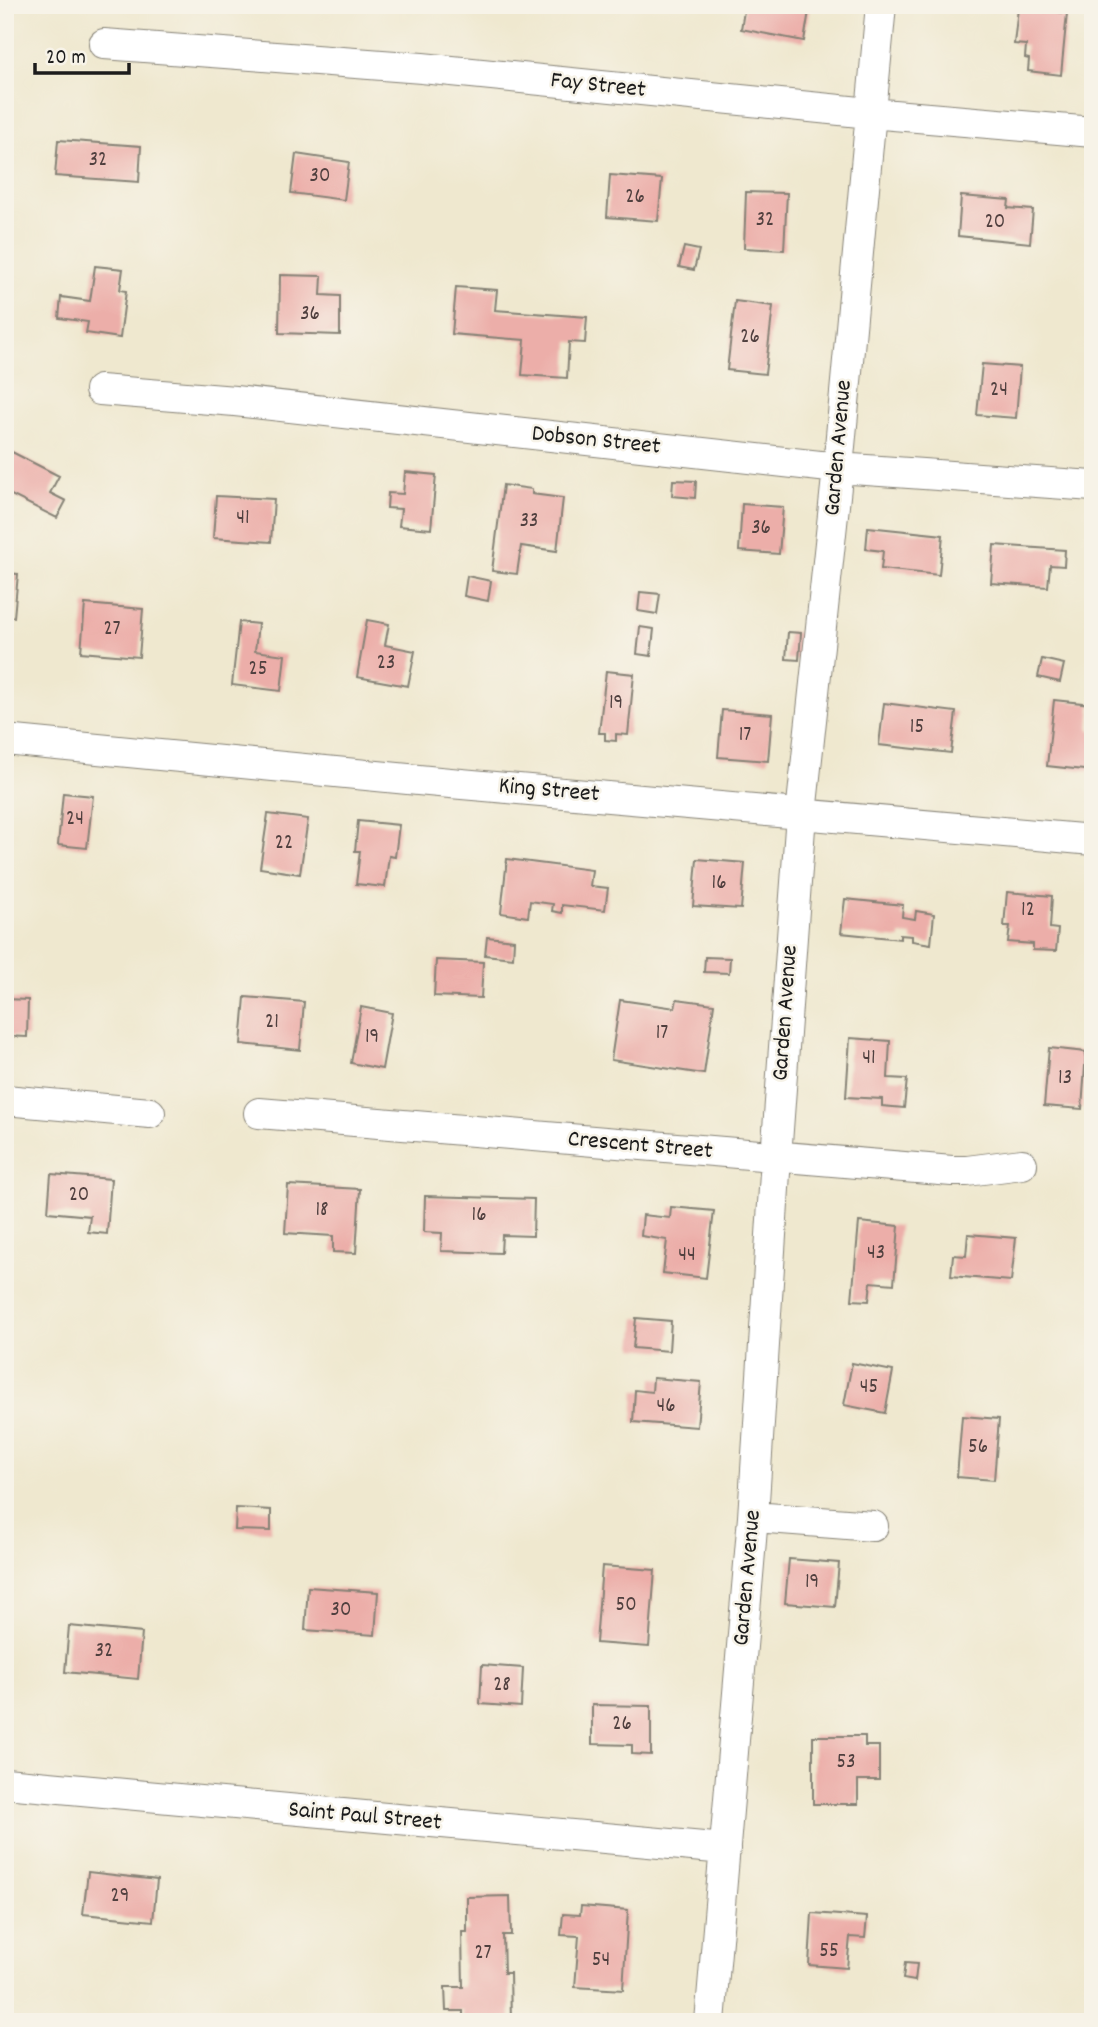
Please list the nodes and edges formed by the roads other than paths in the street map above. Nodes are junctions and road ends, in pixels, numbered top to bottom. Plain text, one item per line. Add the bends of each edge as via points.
1 (881, 5) edge
2 (104, 44) dead end
3 (870, 113) junction
4 (1093, 132) edge
5 (100, 390) dead end
6 (838, 468) junction
7 (1093, 486) edge
8 (5, 740) edge
9 (801, 814) junction
10 (1093, 839) edge
11 (5, 1100) edge
12 (150, 1113) dead end
13 (259, 1113) dead end
14 (776, 1157) junction
15 (1021, 1164) dead end
16 (753, 1517) junction
17 (873, 1526) dead end
18 (5, 1783) edge
19 (725, 1849) junction
20 (709, 2022) edge

1 - 3 street, Garden Avenue
2 - 3 street, Fay Street via 422,68
3 - 4 street, Fay Street
3 - 6 street, Garden Avenue
5 - 6 street, Dobson Street via 249,402
6 - 7 street, Dobson Street
6 - 9 street, Garden Avenue
8 - 9 street, King Street
9 - 10 street, King Street
9 - 14 street, Garden Avenue
11 - 12 street
13 - 14 street, Crescent Street
14 - 15 street, Crescent Street via 962,1171
14 - 16 street, Garden Avenue
16 - 17 street
16 - 19 street, Garden Avenue
18 - 19 street, Saint Paul Street
19 - 20 street, Garden Avenue

